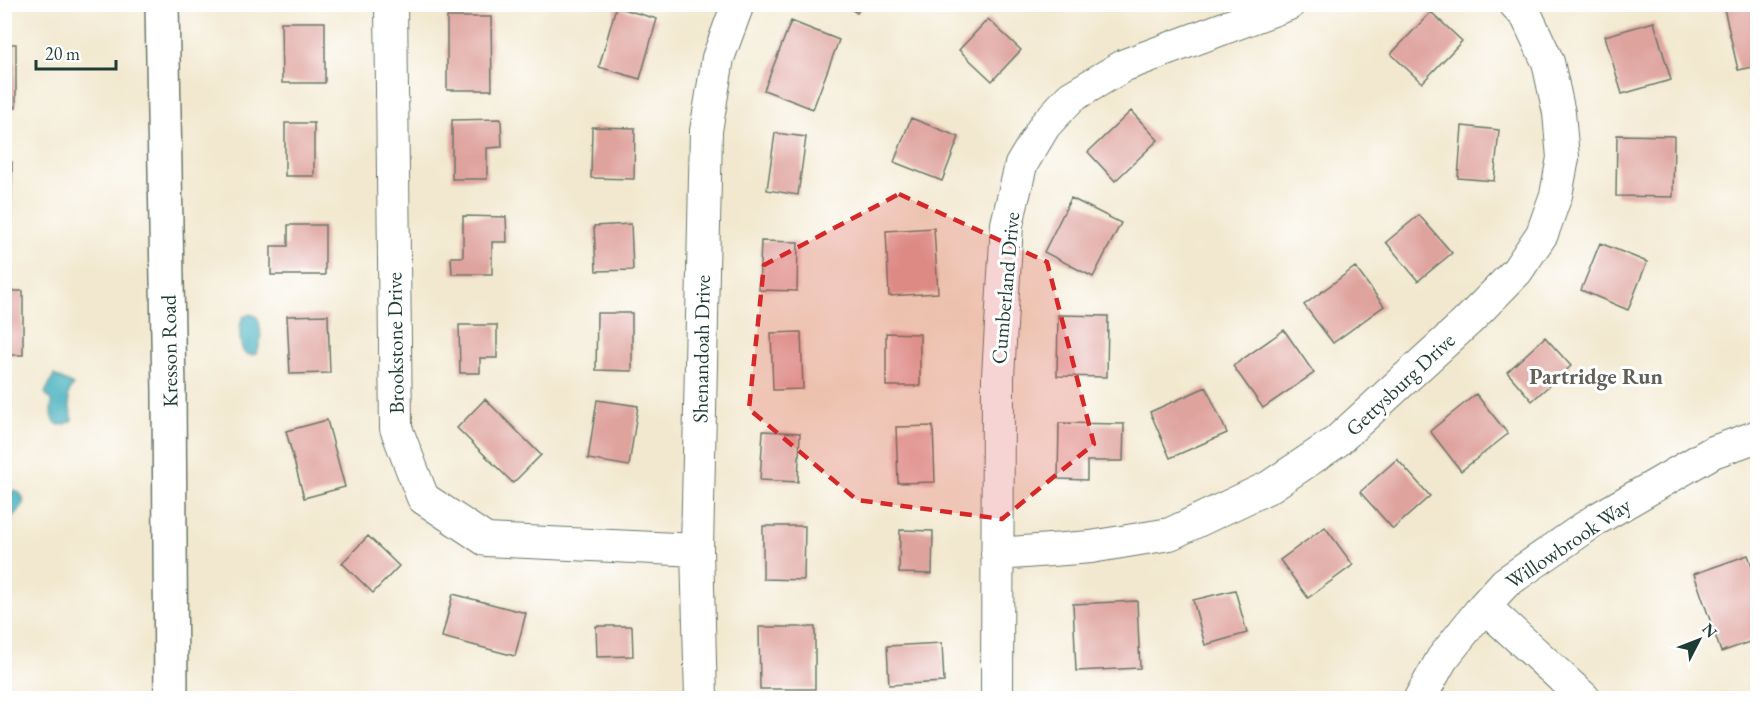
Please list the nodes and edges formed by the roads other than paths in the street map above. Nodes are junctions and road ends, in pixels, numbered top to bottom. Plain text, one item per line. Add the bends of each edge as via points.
1 (162, 4) edge
2 (391, 4) edge
3 (738, 4) edge
4 (1289, 4) edge
5 (1515, 4) edge
6 (1758, 436) edge
7 (697, 550) junction
8 (998, 554) junction
9 (1484, 606) junction
10 (171, 699) edge
11 (701, 699) edge
12 (997, 699) edge
13 (1420, 699) edge
14 (1584, 699) edge

1 - 10 main road, Kresson Road
2 - 7 street, Brookstone Drive via 396,428 423,498 486,540
3 - 7 street, Shenandoah Drive via 717,58 706,131
4 - 8 street, Cumberland Drive via 1125,65 1071,97 1045,125 1021,165 1007,224 999,353
5 - 8 street, Gettysburg Drive via 1527,17 1548,62 1563,158 1556,195 1542,234 1517,271 1336,442 1269,488 1170,534 1091,547
6 - 9 street, Willowbrook Way via 1713,452 1597,519 1505,583
7 - 11 street, Shenandoah Drive
8 - 12 street, Cumberland Drive
9 - 13 street, Willowbrook Way via 1442,659
9 - 14 street

